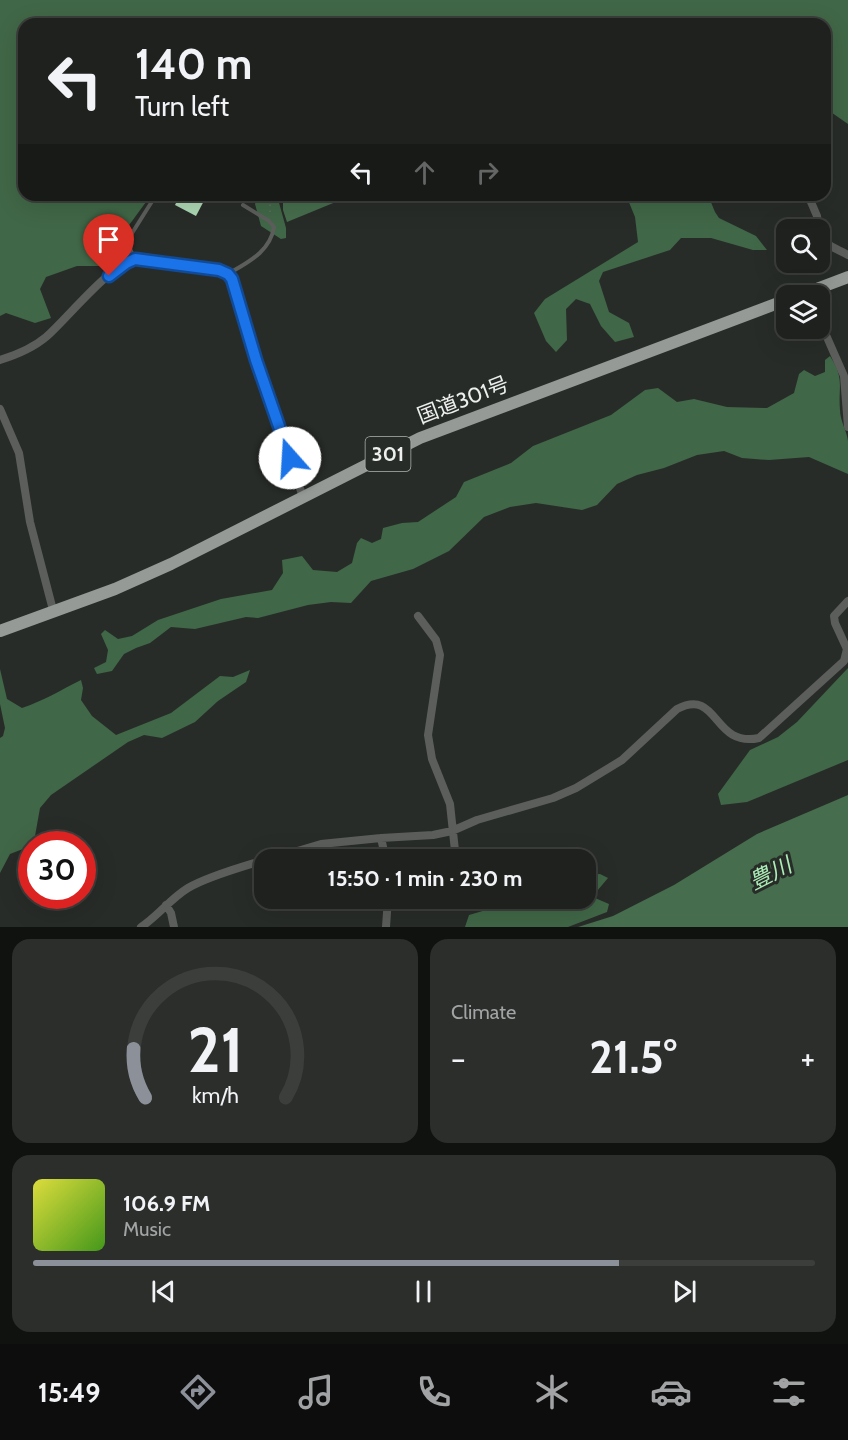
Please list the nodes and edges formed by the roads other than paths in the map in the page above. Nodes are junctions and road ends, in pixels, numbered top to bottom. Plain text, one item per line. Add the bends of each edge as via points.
1 (152, 201) edge
2 (811, 201) edge
3 (243, 205) dead end
4 (818, 219) edge
5 (830, 246) edge
6 (848, 255) edge
7 (135, 259) junction
8 (228, 274) junction
9 (848, 277) edge
10 (828, 285) edge
11 (776, 304) edge
12 (828, 339) edge
13 (0, 360) edge
14 (0, 409) edge
15 (848, 427) edge
16 (303, 497) junction
17 (848, 602) edge
18 (53, 610) junction
19 (418, 616) dead end
20 (0, 631) edge
21 (452, 831) junction
22 (381, 837) junction
23 (304, 849) edge
24 (384, 849) edge
25 (454, 849) edge
26 (254, 864) edge
27 (166, 905) junction
28 (387, 909) edge
29 (141, 927) edge
30 (174, 927) edge
31 (386, 927) edge

1 - 7 lane via 129,238
2 - 4 street
3 - 8 lane via 269,221 274,227 272,238 263,251
5 - 6 street
7 - 8 street
7 - 13 street via 93,289 43,340
8 - 16 street
9 - 10 highway
11 - 16 highway, 国道301号 / 301 via 420,438
12 - 15 street via 844,376
14 - 18 street via 19,453 30,522
16 - 18 highway, 国道301号 / 301 via 171,564
17 - 21 street via 834,616 847,649 844,661 759,738 735,738 709,709 685,704 622,760 576,788
18 - 20 highway, 国道301号 / 301
19 - 21 street via 436,640 440,655 428,735 432,759 450,804
21 - 22 street
21 - 25 street
22 - 23 street
22 - 24 street
26 - 27 street via 190,886
27 - 29 street
27 - 30 street
28 - 31 street

